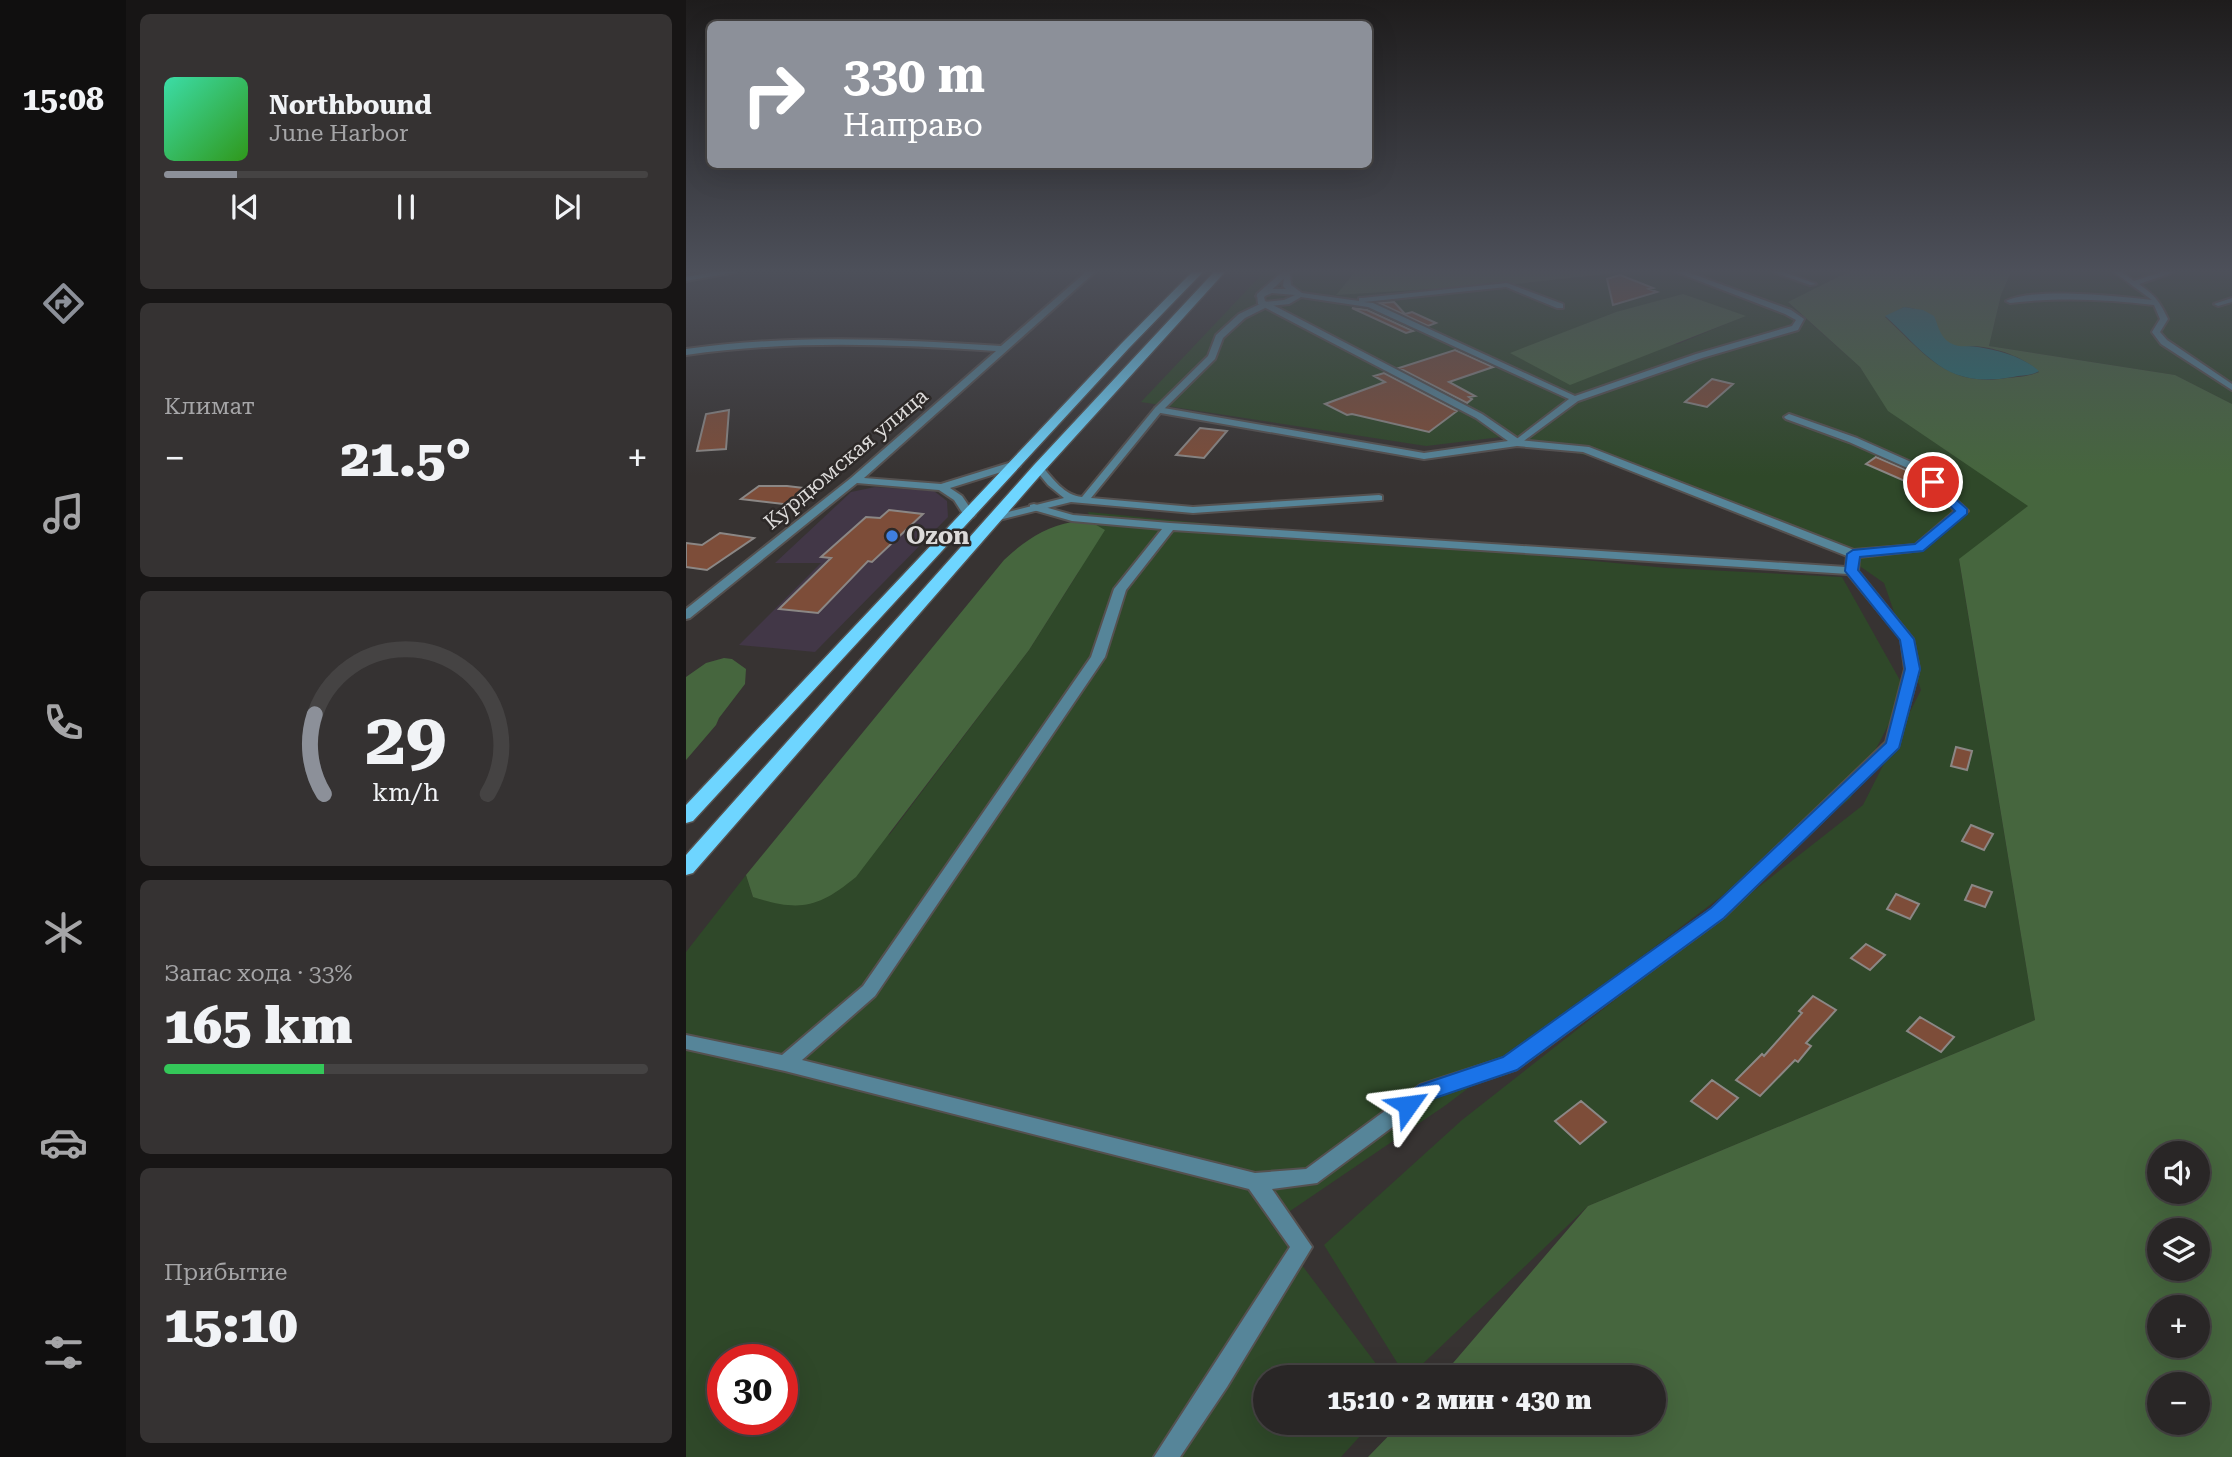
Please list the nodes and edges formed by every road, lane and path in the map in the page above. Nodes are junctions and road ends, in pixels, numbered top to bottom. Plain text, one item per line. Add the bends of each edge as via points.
1 (1013, 340) edge
2 (1131, 340) edge
3 (1157, 340) edge
4 (1218, 340) edge
5 (1338, 340) edge
6 (1446, 340) edge
7 (1754, 340) edge
8 (2162, 340) edge
9 (1003, 349) junction
10 (686, 352) edge
11 (2232, 388) edge
12 (1575, 399) junction
13 (1158, 410) junction
14 (1789, 418) dead end
15 (1517, 443) junction
16 (1016, 464) junction
17 (1039, 468) junction
18 (855, 481) junction
19 (942, 487) junction
20 (1379, 498) dead end
21 (1071, 499) junction
22 (1085, 499) junction
23 (1034, 507) junction
24 (969, 515) junction
25 (995, 518) junction
26 (1170, 526) junction
27 (1852, 562) junction
28 (686, 615) edge
29 (686, 817) edge
30 (686, 867) edge
31 (686, 1042) edge
32 (785, 1063) junction
33 (1255, 1182) junction
34 (1166, 1457) edge

1 - 9 street, Курдюмская улица
2 - 16 main road
3 - 17 main road
4 - 13 lane via 1212,357
5 - 15 street via 1479,416
6 - 12 lane
7 - 12 lane
8 - 11 lane
9 - 10 street via 860,340
9 - 18 street, Курдюмская улица
12 - 15 lane
13 - 15 street via 1424,456
13 - 22 lane
14 - 27 street via 1916,468 1962,511 1919,548
15 - 27 street via 1585,449
16 - 19 street
16 - 24 main road
17 - 21 lane
17 - 25 main road
18 - 19 street
18 - 28 street, Курдюмская улица
19 - 24 street via 958,498
20 - 22 lane via 1193,510
21 - 22 lane
21 - 23 lane
23 - 25 lane
23 - 26 street via 1072,518
24 - 29 main road
25 - 30 main road
26 - 27 street
26 - 32 street via 1120,589 1098,657 869,991
27 - 33 street via 1907,639 1912,669 1894,744 1718,913 1510,1064 1427,1091 1310,1178
31 - 32 street
32 - 33 street
33 - 34 street via 1302,1247

